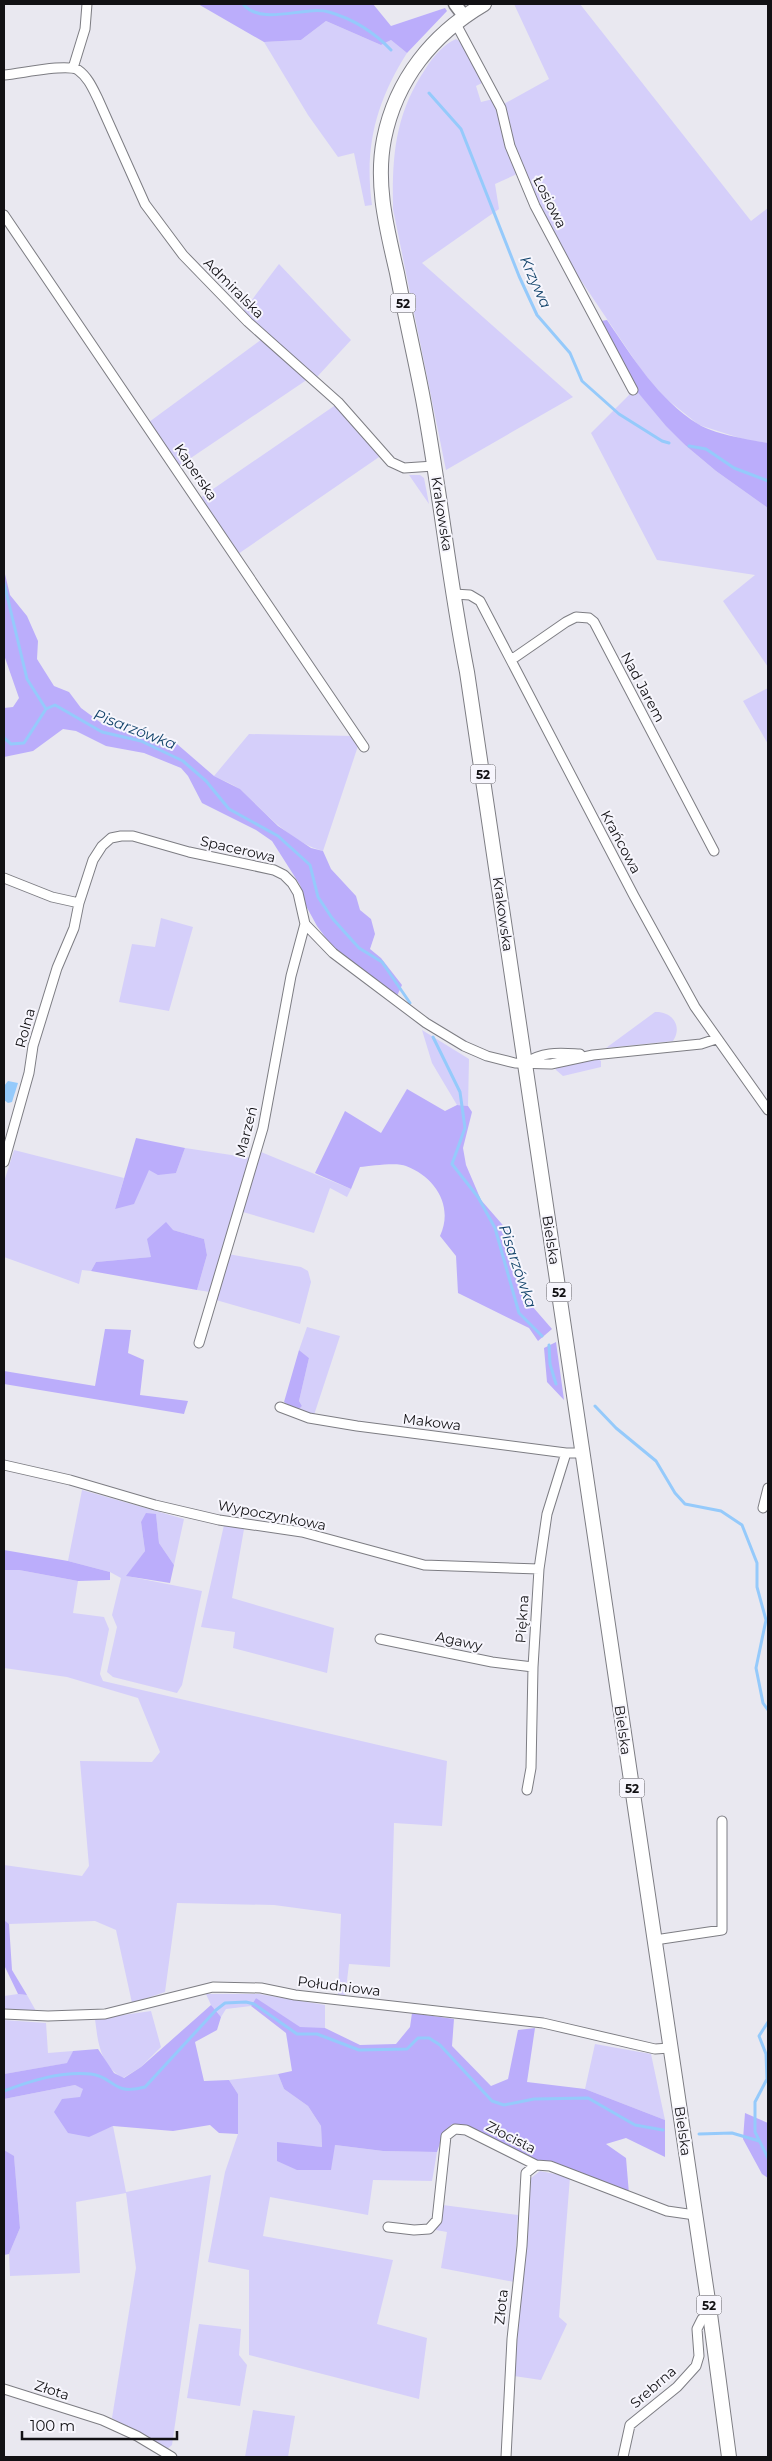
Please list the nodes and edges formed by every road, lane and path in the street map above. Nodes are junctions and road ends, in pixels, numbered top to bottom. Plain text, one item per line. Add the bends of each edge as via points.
1 (87, 4) edge
2 (455, 4) edge
3 (484, 4) edge
4 (460, 19) junction
5 (73, 68) junction
6 (4, 75) edge
7 (4, 215) edge
8 (633, 390) dead end
9 (434, 466) junction
10 (454, 594) junction
11 (511, 660) junction
12 (364, 747) dead end
13 (714, 851) dead end
14 (4, 878) edge
15 (79, 903) junction
16 (305, 924) junction
17 (716, 1039) junction
18 (525, 1062) junction
19 (768, 1110) edge
20 (4, 1162) edge
21 (199, 1342) dead end
22 (280, 1407) dead end
23 (566, 1453) junction
24 (582, 1453) junction
25 (4, 1465) edge
26 (768, 1488) edge
27 (763, 1508) dead end
28 (539, 1569) junction
29 (380, 1639) dead end
30 (533, 1667) junction
31 (527, 1790) dead end
32 (722, 1821) dead end
33 (655, 1940) junction
34 (4, 2014) edge
35 (670, 2048) junction
36 (536, 2164) junction
37 (695, 2215) junction
38 (388, 2227) dead end
39 (710, 2314) junction
40 (4, 2389) edge
41 (172, 2457) edge
42 (506, 2457) edge
43 (624, 2457) edge
44 (729, 2457) edge

1 - 5 street via 85,30
2 - 4 street
3 - 4 main road, Krakowska / 52
4 - 8 street, Łosiowa via 501,108 510,146 535,206
4 - 9 main road, Krakowska / 52 via 422,56 403,84 389,117 381,158 382,205
5 - 6 street
5 - 9 street, Admiralska via 91,85 145,204 183,255 242,316 338,402 391,462 404,468
7 - 12 street, Kaperska
9 - 10 main road, Krakowska / 52
10 - 11 street, Krańcowa via 470,595 480,601
10 - 18 main road, Krakowska / 52
11 - 13 street, Nad Jarem via 576,617 589,618 594,622
11 - 17 street, Krańcowa via 639,905 695,1008
14 - 15 street via 52,897
15 - 16 street, Spacerowa via 93,860 102,846 116,837 133,836 284,875 298,893
15 - 20 street, Rolna via 74,928 56,968 33,1046 29,1073
16 - 18 street via 333,953 426,1023 488,1056 505,1062
16 - 21 street, Marzeń via 291,976 263,1128
17 - 18 street via 701,1044 593,1055 551,1064
17 - 19 street, Krańcowa
18 - 24 main road, Bielska / 52
22 - 23 street, Makowa via 309,1418 357,1426
23 - 24 street, Makowa
23 - 28 street, Piękna via 547,1514
24 - 33 main road, Bielska / 52
25 - 28 street, Wypoczynkowa via 155,1505 219,1520 302,1532 424,1565
26 - 27 street
28 - 30 street, Piękna
29 - 30 street, Agawy
30 - 31 street, Piękna via 531,1768
32 - 33 street via 722,1930
33 - 35 main road, Bielska / 52
34 - 35 street, Południowa via 105,2014 213,1987 261,1988 295,1995 543,2023 654,2049
35 - 37 main road, Bielska / 52
36 - 37 street, Złocista via 550,2166 667,2211
36 - 38 street, Złocista via 466,2130 455,2128 446,2136 437,2220 428,2229
36 - 42 street, Złota via 526,2173
37 - 39 main road, Bielska / 52
39 - 43 street, Srebrna via 702,2319 697,2329 699,2356 696,2366 677,2387 630,2425
39 - 44 main road, Bielska / 52
40 - 41 street, Złota via 102,2420

